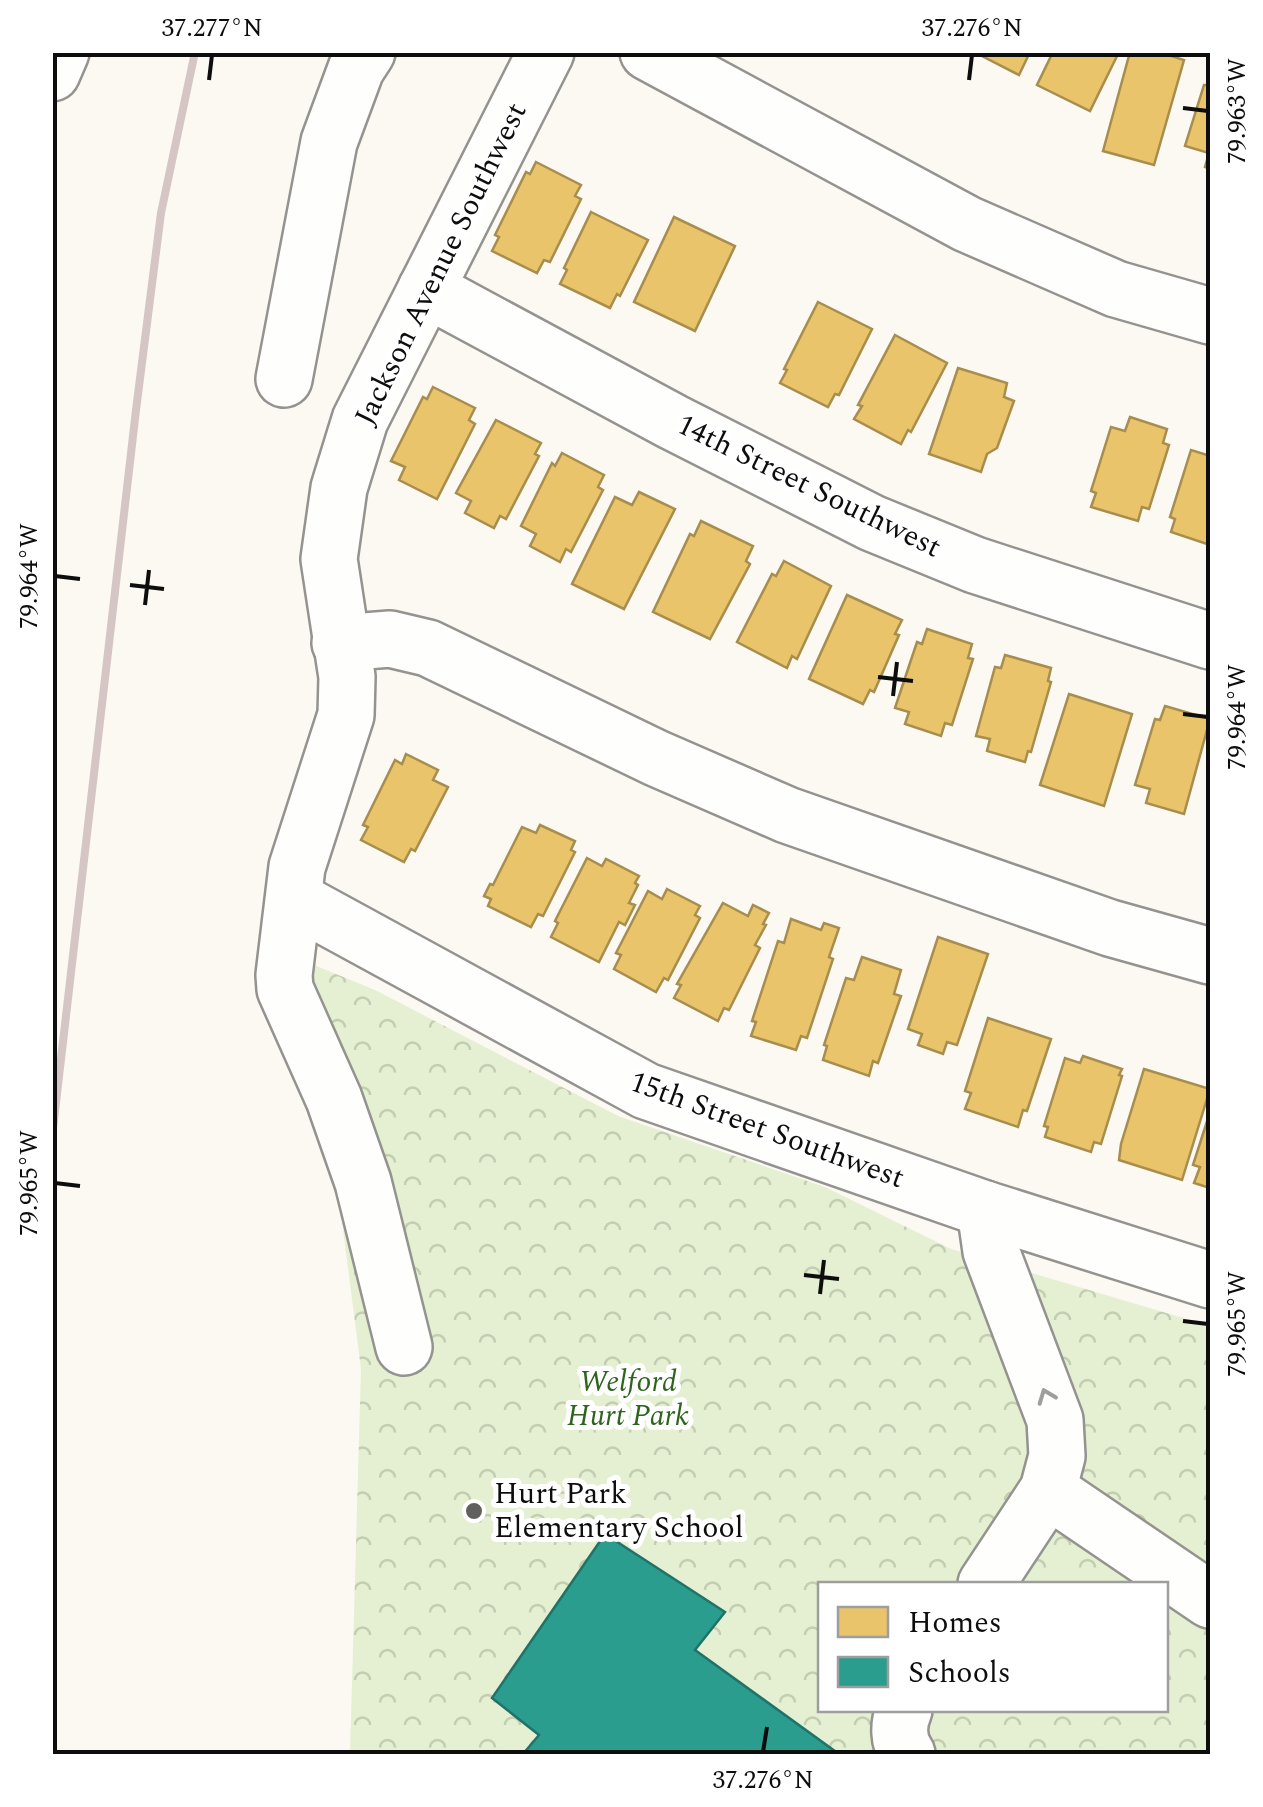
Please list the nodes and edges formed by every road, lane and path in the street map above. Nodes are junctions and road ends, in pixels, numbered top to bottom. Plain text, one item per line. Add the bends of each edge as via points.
1 (61, 52) edge
2 (367, 52) edge
3 (546, 52) edge
4 (648, 52) edge
5 (52, 73) edge
6 (426, 289) junction
7 (1210, 316) edge
8 (284, 379) dead end
9 (1210, 640) edge
10 (340, 643) junction
11 (294, 899) junction
12 (1210, 956) edge
13 (985, 1209) junction
14 (1210, 1280) edge
15 (404, 1347) dead end
16 (1048, 1490) junction
17 (987, 1582) edge
18 (1210, 1600) edge
19 (903, 1712) edge
20 (906, 1754) edge

1 - 5 street
2 - 8 street via 328,142
3 - 6 street, Jackson Avenue Southwest
4 - 7 street via 967,224 1116,289
6 - 9 street, 14th Street Southwest via 872,523 975,564
6 - 10 street, Jackson Avenue Southwest via 360,420 339,488 329,558
10 - 11 street, Jackson Avenue Southwest via 346,715 297,866
10 - 12 street via 390,640 428,648 787,815 1110,928
11 - 13 street, 15th Street Southwest via 646,1091
11 - 15 street, Jackson Avenue Southwest via 286,989 364,1182
13 - 14 street, 15th Street Southwest
16 -> 13 street via 1057,1456 1055,1420 990,1251
16 - 17 street
16 - 18 street
19 - 20 street

